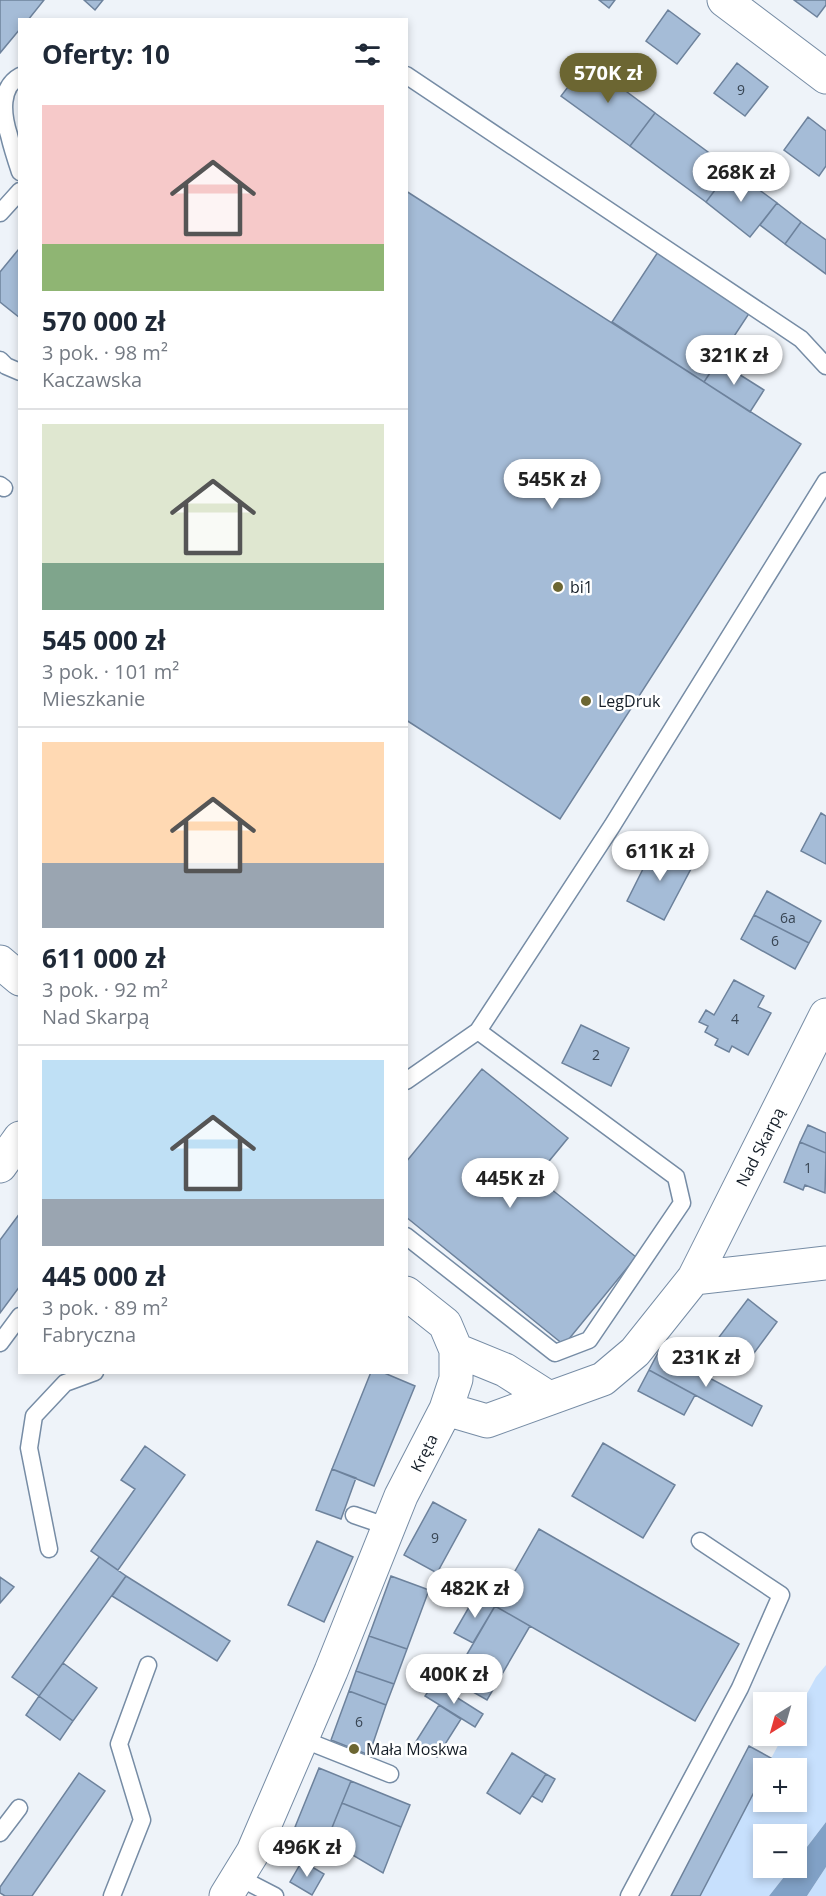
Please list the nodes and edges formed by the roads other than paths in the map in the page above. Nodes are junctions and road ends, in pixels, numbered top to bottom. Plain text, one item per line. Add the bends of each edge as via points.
1 (724, 0) edge
2 (408, 76) edge
3 (18, 77) edge
4 (826, 77) edge
5 (18, 166) edge
6 (18, 193) edge
7 (0, 213) edge
8 (0, 360) edge
9 (826, 366) edge
10 (18, 371) edge
11 (826, 481) edge
12 (0, 962) edge
13 (18, 976) edge
14 (826, 1015) edge
15 (478, 1031) junction
16 (408, 1080) edge
17 (18, 1141) edge
18 (0, 1166) edge
19 (408, 1238) edge
20 (826, 1263) edge
21 (694, 1278) junction
22 (408, 1295) edge
23 (18, 1319) edge
24 (0, 1343) edge
25 (456, 1350) junction
26 (90, 1374) edge
27 (549, 1398) junction
28 (446, 1408) junction
29 (354, 1515) dead end
30 (389, 1527) junction
31 (700, 1541) dead end
32 (49, 1549) dead end
33 (148, 1665) dead end
34 (302, 1739) junction
35 (390, 1774) dead end
36 (19, 1808) dead end
37 (0, 1833) edge
38 (232, 1886) edge
39 (112, 1896) edge
40 (275, 1896) edge
41 (629, 1896) edge

1 - 4 street
2 - 9 lane via 801,339
3 - 5 lane via 3,87 0,109
6 - 7 lane
8 - 10 lane
11 - 15 lane via 612,826
12 - 13 street
14 - 21 street, Nad Skarpą
15 - 16 lane
15 - 19 lane via 676,1177 682,1203 589,1340 555,1353
17 - 18 street
20 - 21 street
21 - 27 street via 635,1352 603,1380
22 - 25 street via 446,1324
23 - 24 lane
25 - 27 street via 505,1370
25 - 28 street, Kręta via 456,1379
26 - 32 lane via 65,1383 34,1416 29,1448
27 - 28 street via 487,1421
28 - 30 street, Kręta
29 - 30 lane
30 - 34 street, Kręta
31 - 41 lane via 781,1595 740,1688
33 - 39 lane via 119,1744 142,1820
34 - 35 lane
34 - 38 street, Kręta via 254,1851
36 - 37 lane
38 - 40 lane

